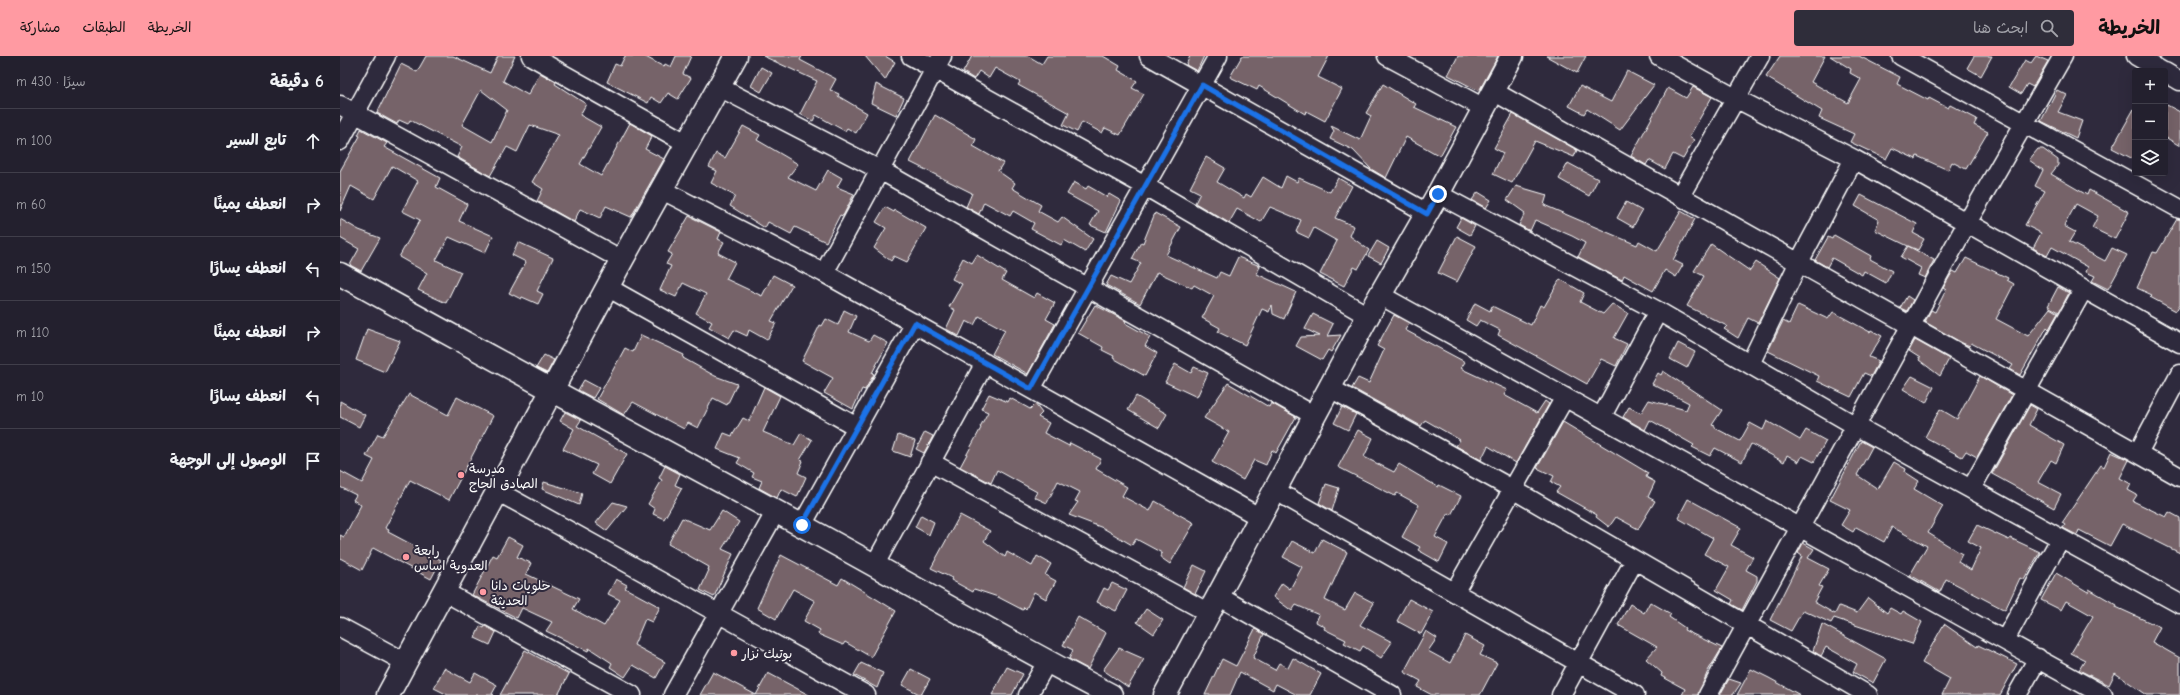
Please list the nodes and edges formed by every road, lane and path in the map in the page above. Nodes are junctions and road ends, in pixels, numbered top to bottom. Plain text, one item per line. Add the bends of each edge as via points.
1 (386, 56) edge
2 (531, 56) edge
3 (736, 56) edge
4 (911, 56) edge
5 (1149, 56) edge
6 (1218, 56) edge
7 (1387, 56) edge
8 (1512, 56) edge
9 (1659, 56) edge
10 (1760, 56) edge
11 (1901, 56) edge
12 (2063, 56) edge
13 (2136, 56) edge
14 (939, 62) edge
15 (2157, 68) edge
16 (2168, 74) edge
17 (2180, 81) edge
18 (1202, 85) junction
19 (719, 87) junction
20 (1488, 99) junction
21 (1737, 99) junction
22 (347, 109) edge
23 (2024, 125) junction
24 (340, 141) edge
25 (688, 144) junction
26 (1854, 159) junction
27 (880, 170) junction
28 (1145, 186) junction
29 (662, 190) junction
30 (1438, 194) junction
31 (1680, 196) junction
32 (2180, 209) edge
33 (1427, 214) junction
34 (1967, 222) junction
35 (622, 260) junction
36 (1798, 262) junction
37 (824, 273) junction
38 (340, 274) edge
39 (607, 288) junction
40 (1086, 288) junction
41 (2083, 290) junction
42 (1380, 294) junction
43 (1658, 311) junction
44 (1368, 316) junction
45 (915, 323) junction
46 (1912, 327) junction
47 (2180, 343) edge
48 (985, 363) junction
49 (1750, 364) junction
50 (2180, 374) edge
51 (1330, 388) junction
52 (1031, 389) junction
53 (2026, 390) junction
54 (551, 391) junction
55 (1565, 397) junction
56 (1315, 416) junction
57 (1602, 416) junction
58 (1856, 426) junction
59 (857, 427) junction
60 (2138, 453) junction
61 (930, 462) junction
62 (2180, 477) edge
63 (1971, 489) junction
64 (1514, 490) junction
65 (497, 491) junction
66 (1276, 491) junction
67 (776, 511) junction
68 (1261, 518) junction
69 (802, 525) junction
70 (1802, 527) junction
71 (2060, 539) junction
72 (1634, 561) junction
73 (874, 566) junction
74 (443, 591) junction
75 (1455, 591) junction
76 (2180, 604) edge
77 (1214, 605) junction
78 (719, 613) junction
79 (1747, 625) junction
80 (340, 627) edge
81 (2004, 640) junction
82 (2038, 658) junction
83 (405, 662) junction
84 (1048, 662) junction
85 (1579, 662) junction
86 (1369, 689) edge
87 (1860, 693) edge
88 (389, 695) edge
89 (632, 695) edge
90 (673, 695) edge
91 (866, 695) edge
92 (1028, 695) edge
93 (1111, 695) edge
94 (1165, 695) edge
95 (1392, 695) edge
96 (1561, 695) edge
97 (1635, 695) edge
98 (1708, 695) edge
99 (2018, 695) edge
100 (2103, 695) edge

1 - 22 street
2 - 25 street
3 - 19 street
4 - 14 street
5 - 18 street
6 - 18 street
7 - 20 street
8 - 20 street
9 - 21 street
10 - 21 street
11 - 23 street
12 - 23 street
13 - 15 street
14 - 27 street
14 - 28 street
16 - 17 street
18 - 28 street
18 - 33 street
19 - 25 street
19 - 27 street
20 - 30 street
20 - 31 street
21 - 26 street
21 - 31 street
22 - 24 street
22 - 35 street
23 - 32 street
23 - 34 street
25 - 29 street
26 - 34 street
26 - 36 street
27 - 37 street
27 - 40 street
28 - 40 street
28 - 44 street
29 - 35 street
29 - 37 street
30 - 33 street
30 - 43 street
31 - 36 street
33 - 42 street
34 - 41 street
34 - 46 street
35 - 39 street
36 - 46 street
36 - 49 street
37 - 45 street
38 - 54 street
39 - 54 street
39 - 59 street
40 - 52 street
40 - 56 street
41 - 47 street
41 - 53 street
42 - 44 street
42 - 55 street
43 - 49 street
43 - 57 street
44 - 51 street
45 - 48 street
45 - 59 street
46 - 53 street
46 - 58 street
48 - 52 street
48 - 61 street
49 - 58 street
50 - 60 street
51 - 56 street
51 - 64 street
52 - 68 street
53 - 60 street
53 - 63 street
54 - 65 street
54 - 67 street
55 - 57 street
55 - 64 street
56 - 66 street
57 - 70 street
58 - 63 street
58 - 70 street
59 - 69 street
60 - 62 street
61 - 73 street
61 - 77 street
63 - 71 street
64 - 72 street
64 - 75 street
65 - 74 street
65 - 78 street
66 - 68 street
66 - 75 street
67 - 69 street
67 - 78 street
68 - 77 street
69 - 73 street
70 - 79 street
70 - 81 street
71 - 76 street
71 - 81 street
72 - 79 street
72 - 85 street
73 - 84 street
74 - 83 street
74 - 89 street
75 - 85 street
77 - 86 street
77 - 94 street
78 - 90 street
78 - 91 street
79 - 87 street
79 - 98 street
80 - 83 street
81 - 82 street
82 - 99 street
82 - 100 street
83 - 88 street
84 - 92 street
84 - 93 street
85 - 96 street
85 - 97 street
86 - 95 street

